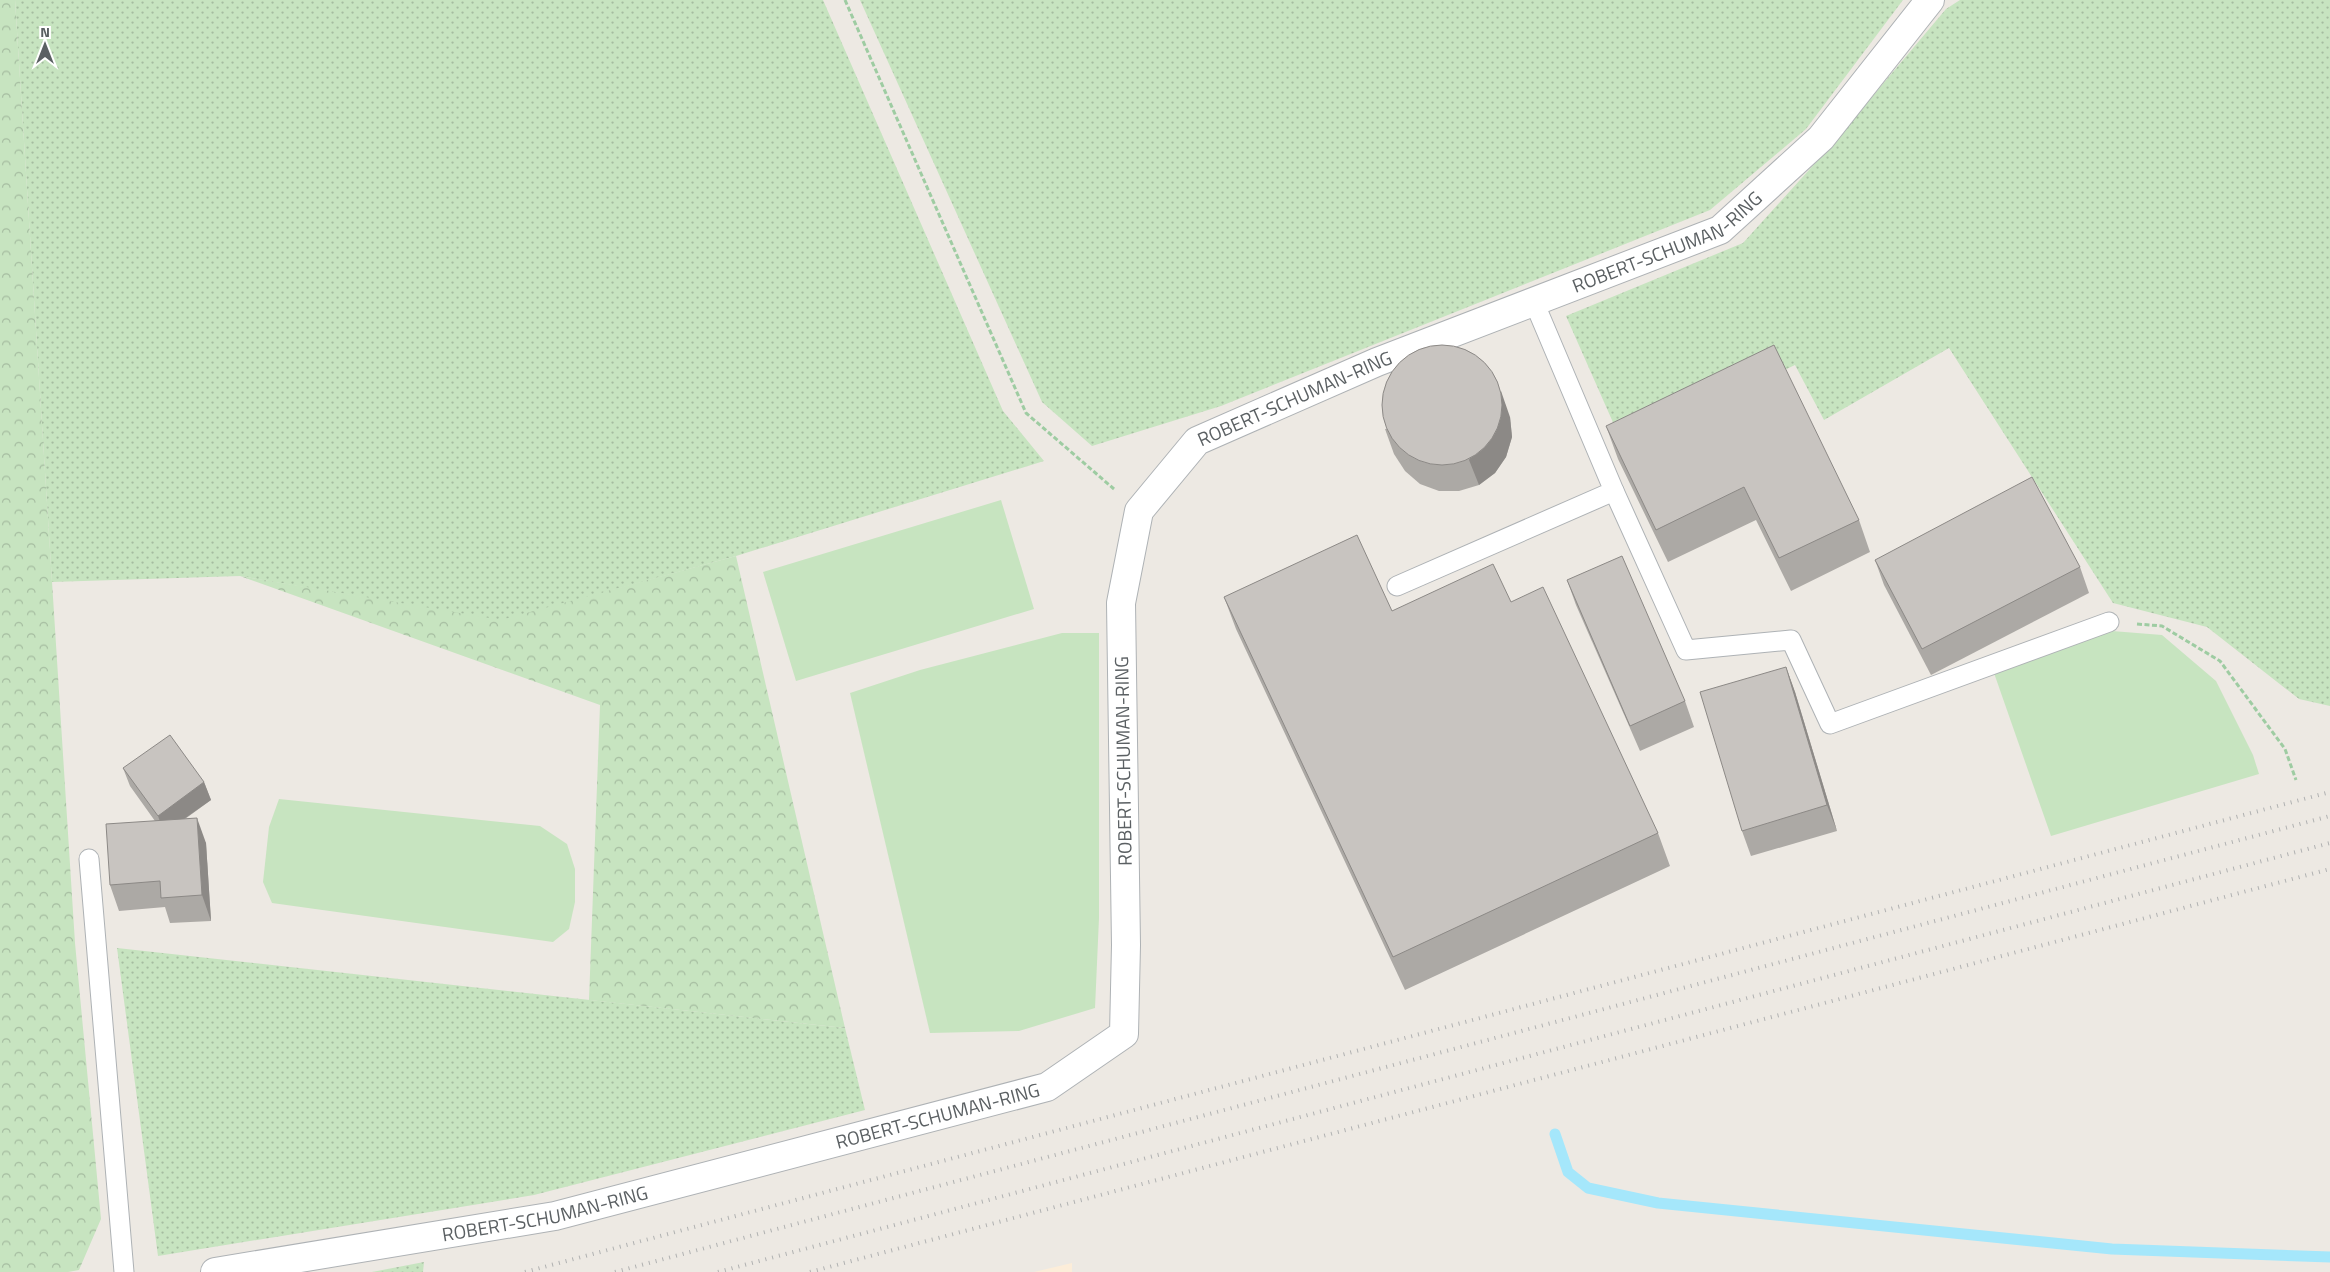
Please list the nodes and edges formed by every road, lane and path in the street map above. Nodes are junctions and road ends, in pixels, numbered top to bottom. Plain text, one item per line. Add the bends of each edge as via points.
1 (845, 0) edge
2 (1930, 0) edge
3 (1534, 302) junction
4 (1614, 491) junction
5 (1139, 511) junction
6 (1397, 586) dead end
7 (2109, 622) joint
8 (2296, 780) dead end
9 (90, 859) dead end
10 (124, 1272) edge
11 (215, 1272) edge

1 - 5 path via 1026,413
2 - 3 street, ROBERT-SCHUMAN-RING via 1821,138 1720,230
3 - 4 lane
3 - 5 street, ROBERT-SCHUMAN-RING via 1377,362 1196,441
4 - 6 lane
4 - 7 lane via 1686,650 1791,640 1830,724
5 - 11 street, ROBERT-SCHUMAN-RING via 1121,603 1126,945 1124,1034 1047,1087 555,1216
7 - 8 path via 2162,626 2220,661 2285,748
9 - 10 lane

